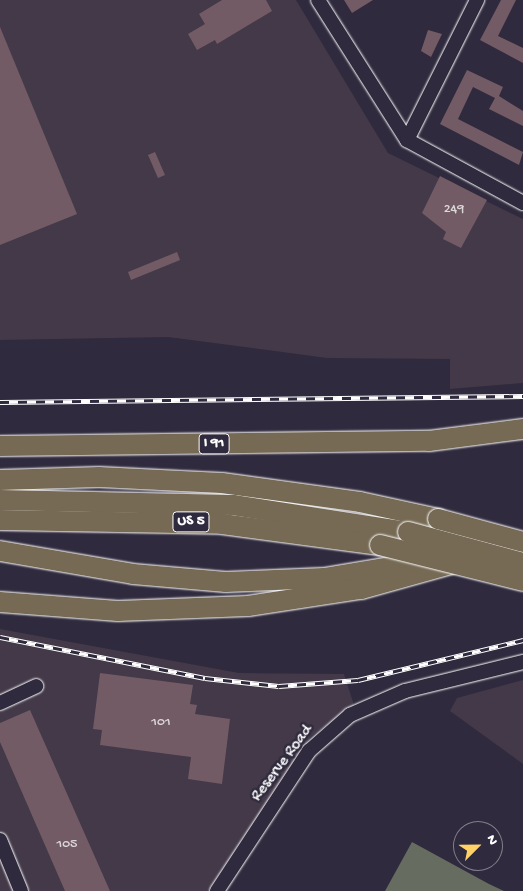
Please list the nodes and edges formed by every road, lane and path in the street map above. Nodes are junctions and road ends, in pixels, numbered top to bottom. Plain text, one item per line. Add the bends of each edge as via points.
1 (318, 0) edge
2 (477, 0) edge
3 (406, 140) junction
4 (523, 203) edge
5 (523, 429) edge
6 (0, 446) edge
7 (0, 470) edge
8 (0, 480) edge
9 (271, 489) junction
10 (0, 500) edge
11 (0, 520) edge
12 (523, 541) edge
13 (0, 551) edge
14 (464, 561) junction
15 (523, 563) edge
16 (523, 581) edge
17 (0, 602) edge
18 (523, 662) edge
19 (36, 686) dead end
20 (0, 703) edge
21 (0, 840) edge
22 (21, 891) edge
23 (217, 891) edge

1 - 3 street
2 - 3 street
3 - 4 street
5 - 6 highway, I 91 via 429,441
7 - 9 highway via 187,473 226,476
8 - 9 highway via 130,478
9 - 12 highway, bridge via 438,519
10 - 15 highway, bridge via 256,507 408,532
11 - 16 highway, US 5, bridge via 217,523 380,546
12 - 14 highway, bridge
13 - 14 highway, bridge via 133,574 226,582 324,578 417,562
14 - 17 highway, bridge via 403,580 306,598 222,608 118,611
18 - 23 street, Reserve Road via 405,691 350,715 310,752
19 - 20 street
21 - 22 street

